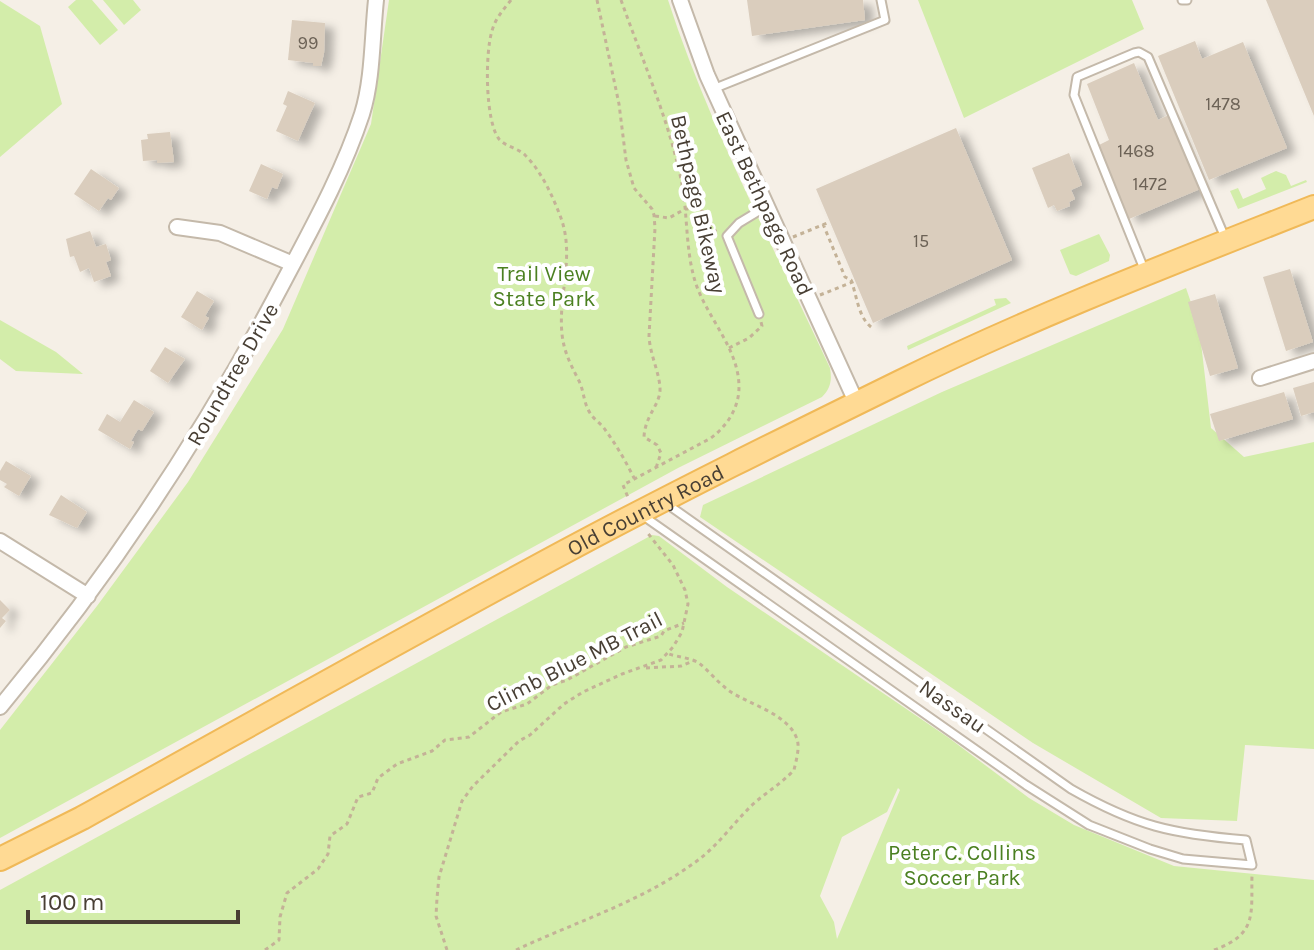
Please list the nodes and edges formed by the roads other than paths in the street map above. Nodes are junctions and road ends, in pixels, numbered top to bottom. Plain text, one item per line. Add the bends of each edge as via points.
1 (376, 0) edge
2 (680, 0) edge
3 (881, 0) edge
4 (713, 89) junction
5 (767, 206) junction
6 (1314, 207) edge
7 (177, 227) dead end
8 (1226, 242) junction
9 (293, 264) junction
10 (1147, 275) junction
11 (759, 314) road end
12 (1314, 361) edge
13 (1260, 378) dead end
14 (857, 404) junction
15 (663, 501) junction
16 (644, 524) junction
17 (0, 541) edge
18 (88, 596) junction
19 (0, 707) edge
20 (0, 859) edge

1 - 9 street, Roundtree Drive via 363,112
2 - 4 street, East Bethpage Road
3 - 4 lane via 885,20
4 - 5 street, East Bethpage Road
5 - 11 lane via 727,236
5 - 14 street, East Bethpage Road
6 - 8 main road, Old Country Road
7 - 9 street via 220,233
8 - 10 main road, Old Country Road
8 - 10 lane via 1148,57 1139,52 1082,73 1074,84 1076,100
9 - 18 street, Roundtree Drive via 201,430
10 - 14 main road, Old Country Road
12 - 13 street
14 - 15 main road, Old Country Road
15 - 16 main road, Old Country Road
15 - 16 lane, Nassau via 1071,789 1154,827 1246,840 1252,865 1183,859 1089,825
16 - 20 main road, Old Country Road via 569,549
17 - 18 street
18 - 19 street, Roundtree Drive

